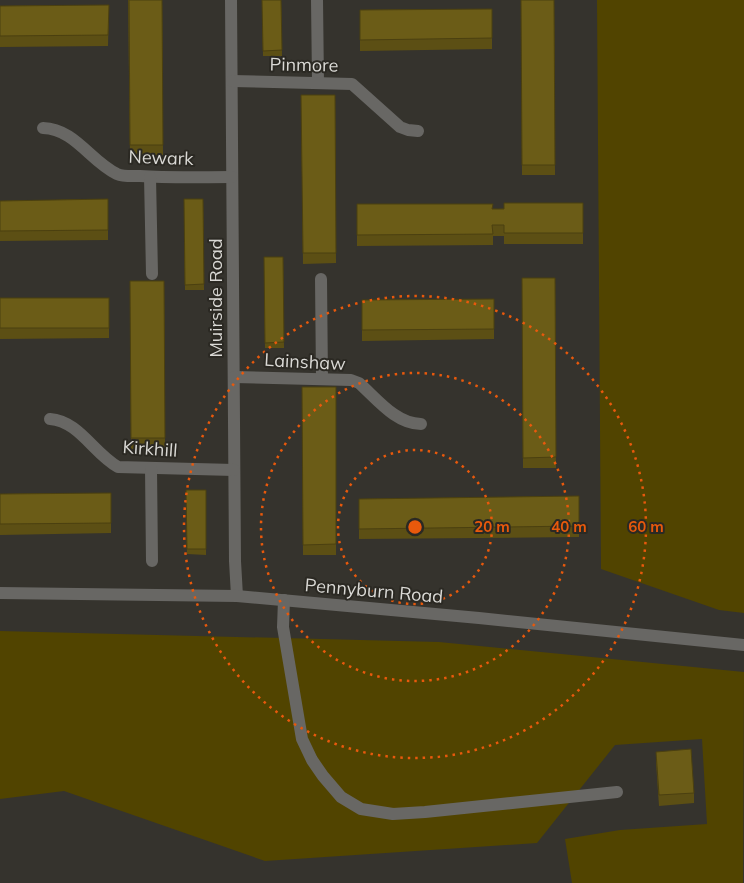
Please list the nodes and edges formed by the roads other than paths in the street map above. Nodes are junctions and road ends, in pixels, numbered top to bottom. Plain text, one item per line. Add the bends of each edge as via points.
1 (231, 0) edge
2 (317, 0) edge
3 (232, 81) junction
4 (318, 82) junction
5 (43, 128) dead end
6 (418, 131) dead end
7 (150, 177) junction
8 (232, 177) junction
9 (152, 274) dead end
10 (320, 278) dead end
11 (234, 377) junction
12 (322, 379) junction
13 (50, 419) dead end
14 (421, 424) dead end
15 (152, 468) junction
16 (234, 470) junction
17 (152, 561) dead end
18 (0, 593) edge
19 (237, 596) junction
20 (284, 600) junction
21 (744, 645) edge
22 (617, 792) dead end

1 - 3 street, Muirside Road
2 - 4 street
3 - 4 street, Pinmore
3 - 8 street, Muirside Road
4 - 6 street, Pinmore via 352,84 400,127
5 - 7 street, Newark via 68,136 116,174
7 - 8 street, Newark
7 - 9 street
8 - 11 street, Muirside Road
10 - 12 street
11 - 12 street, Lainshaw
11 - 16 street, Muirside Road
12 - 14 street, Lainshaw via 351,380 399,419
13 - 15 street, Kirkhill via 72,427 118,467
15 - 16 street, Kirkhill
15 - 17 street
16 - 19 street, Muirside Road
18 - 19 street, Pennyburn Road
19 - 20 street, Pennyburn Road
20 - 21 street, Pennyburn Road
20 - 22 street via 283,627 302,739 323,776 342,797 361,809 393,814 425,812

